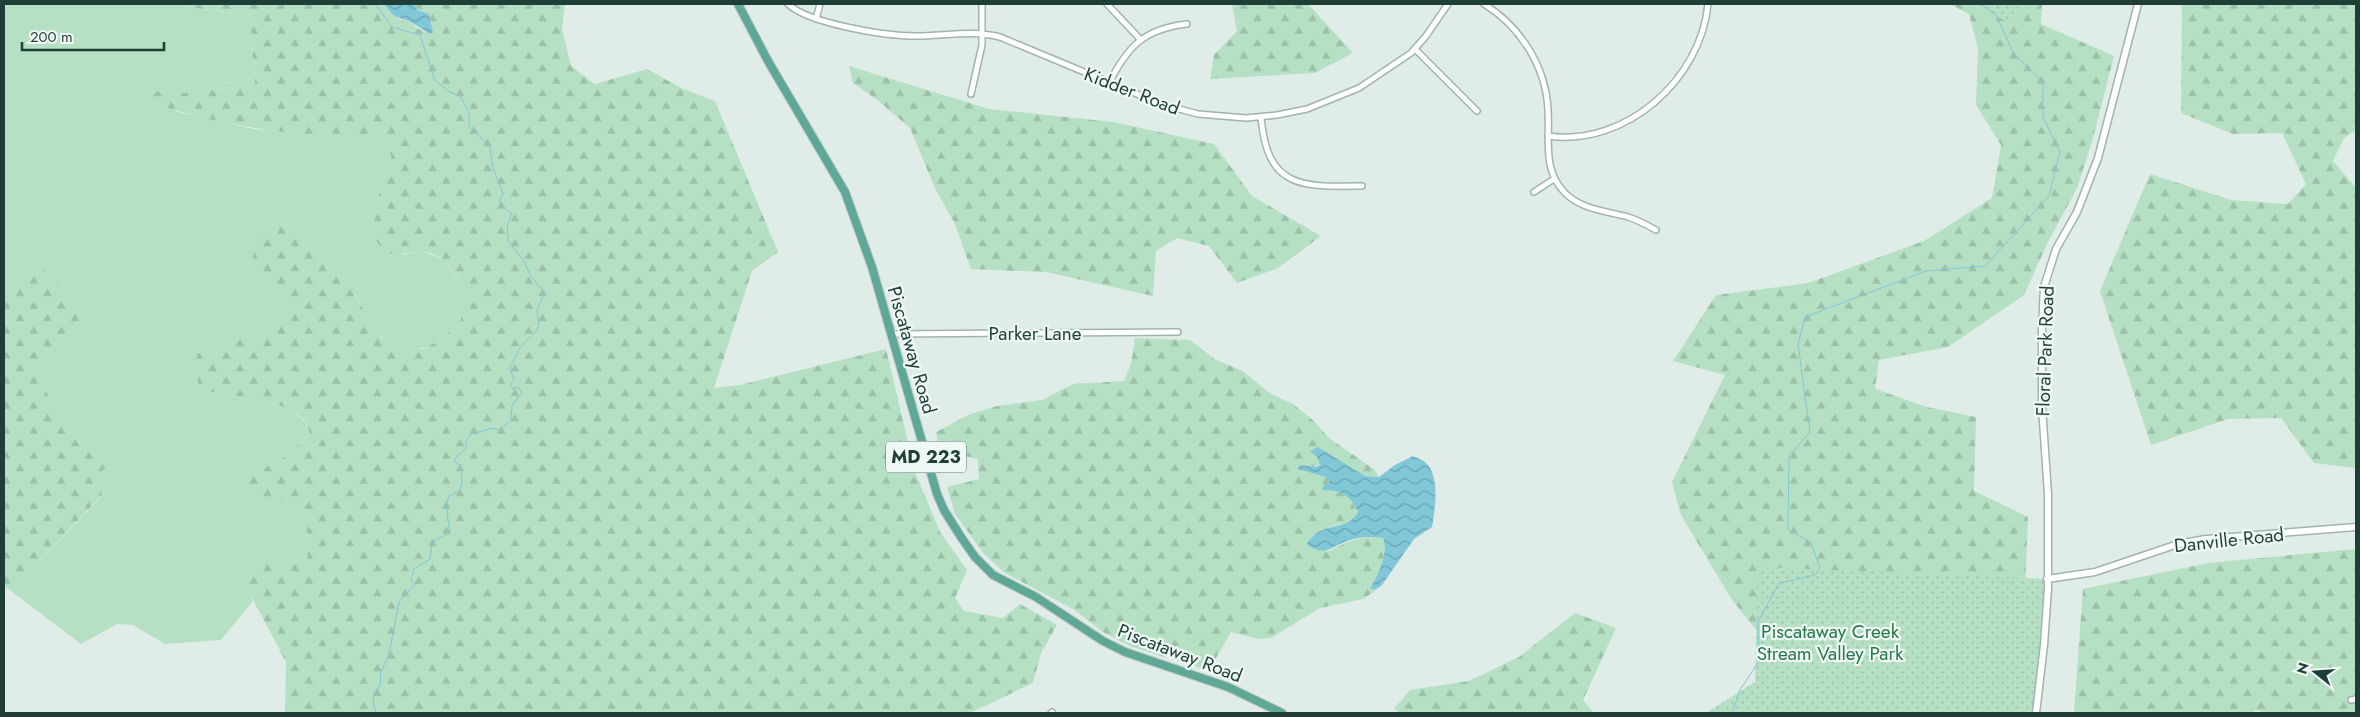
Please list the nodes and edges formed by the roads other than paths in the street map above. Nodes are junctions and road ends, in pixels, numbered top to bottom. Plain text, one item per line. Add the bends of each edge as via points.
1 (738, 4) edge
2 (788, 4) edge
3 (820, 4) edge
4 (982, 4) edge
5 (1107, 4) edge
6 (1448, 4) edge
7 (1484, 4) edge
8 (1708, 4) edge
9 (2138, 4) edge
10 (816, 19) junction
11 (1187, 24) dead end
12 (983, 34) junction
13 (1140, 39) junction
14 (1415, 49) junction
15 (1109, 83) junction
16 (971, 94) dead end
17 (1477, 111) dead end
18 (1261, 117) junction
19 (1548, 136) junction
20 (1554, 180) junction
21 (1362, 186) dead end
22 (1534, 192) dead end
23 (1656, 230) dead end
24 (1178, 332) dead end
25 (891, 334) junction
26 (2356, 527) edge
27 (2047, 579) junction
28 (1282, 713) edge
29 (2036, 713) edge

1 - 25 main road, Piscataway Road / MD 223 via 844,192 872,267
2 - 10 street, Kidder Road
3 - 10 street
4 - 12 street
5 - 13 street
6 - 14 street, Kidder Road
7 - 19 street via 1512,26 1531,51 1544,82
8 - 19 street via 1703,31 1688,66 1674,83 1638,114 1604,131 1584,136
9 - 27 street, Floral Park Road via 2098,158 2077,212 2056,249 2044,287 2042,407 2048,494
10 - 12 street, Kidder Road via 905,35
11 - 13 street via 1166,28
12 - 15 street, Kidder Road via 1000,37
12 - 16 street
13 - 15 street via 1121,60
14 - 17 street
14 - 18 street, Kidder Road via 1349,93 1307,109
15 - 18 street, Kidder Road via 1184,111 1230,118
18 - 21 street via 1266,150 1287,176 1312,186
19 - 20 street via 1548,160
20 - 22 street
20 - 23 street via 1568,196 1582,205 1630,218
24 - 25 street, Parker Lane
25 - 28 main road, Piscataway Road / MD 223 via 937,494 950,521 987,570 1124,652 1228,687
26 - 27 street, Danville Road via 2178,544 2096,572
27 - 29 street, Floral Park Road

